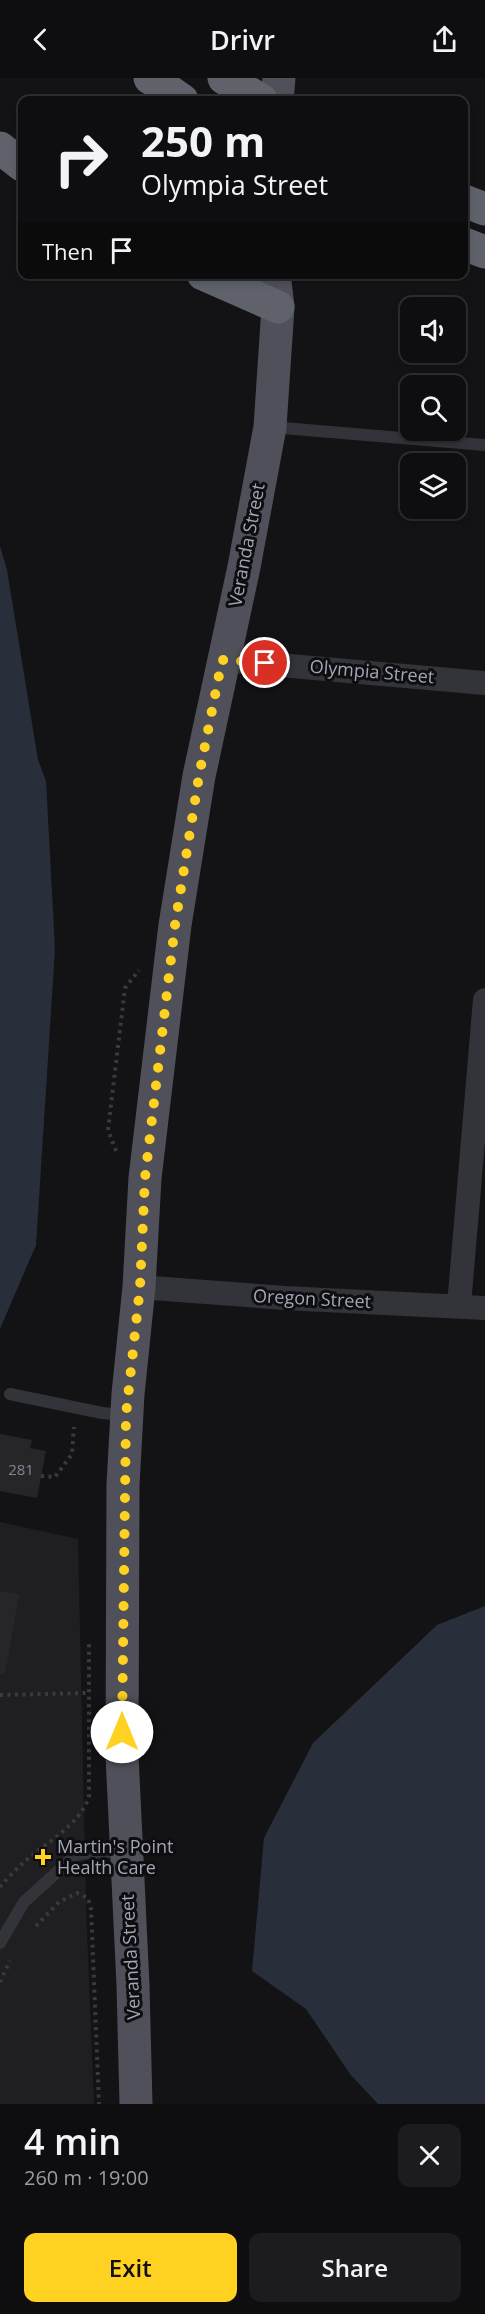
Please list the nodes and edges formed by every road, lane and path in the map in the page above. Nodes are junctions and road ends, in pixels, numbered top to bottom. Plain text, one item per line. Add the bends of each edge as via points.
1 (150, 78) edge
2 (279, 78) edge
3 (228, 81) edge
4 (176, 96) edge
5 (254, 96) edge
6 (277, 96) edge
7 (0, 148) edge
8 (18, 162) edge
9 (468, 203) edge
10 (485, 209) edge
11 (468, 246) edge
12 (485, 252) edge
13 (214, 279) edge
14 (275, 279) edge
15 (278, 307) junction
16 (270, 427) junction
17 (485, 445) edge
18 (222, 660) junction
19 (485, 683) edge
20 (485, 1000) edge
21 (140, 1287) junction
22 (459, 1305) junction
23 (485, 1308) edge
24 (10, 1394) dead end
25 (126, 1415) junction
26 (72, 1454) dead end
27 (42, 1476) dead end
28 (87, 1693) dead end
29 (0, 1695) edge
30 (85, 1809) dead end
31 (126, 1851) junction
32 (0, 1887) edge
33 (29, 1933) dead end
34 (0, 1944) edge
35 (14, 1956) dead end
36 (0, 1982) edge
37 (99, 2104) edge
38 (136, 2104) edge

1 - 4 highway
2 - 6 main road
3 - 5 highway
7 - 8 highway
9 - 10 highway
11 - 12 highway
13 - 15 highway
14 - 15 main road, Veranda Street
15 - 16 main road, Veranda Street
16 - 17 lane
16 - 18 main road, Veranda Street
18 - 19 street, Olympia Street
18 - 21 main road, Veranda Street via 171,949 145,1178
20 - 22 street
21 - 22 street, Oregon Street
21 - 25 main road, Veranda Street
22 - 23 street, Oregon Street
24 - 25 lane
25 - 31 main road, Veranda Street via 122,1732
26 - 27 path via 55,1477
28 - 29 path
30 - 32 path
31 - 34 lane via 77,1854 24,1902
31 - 38 main road, Veranda Street
33 - 37 path via 68,1896 77,1893 88,1898
35 - 36 path

